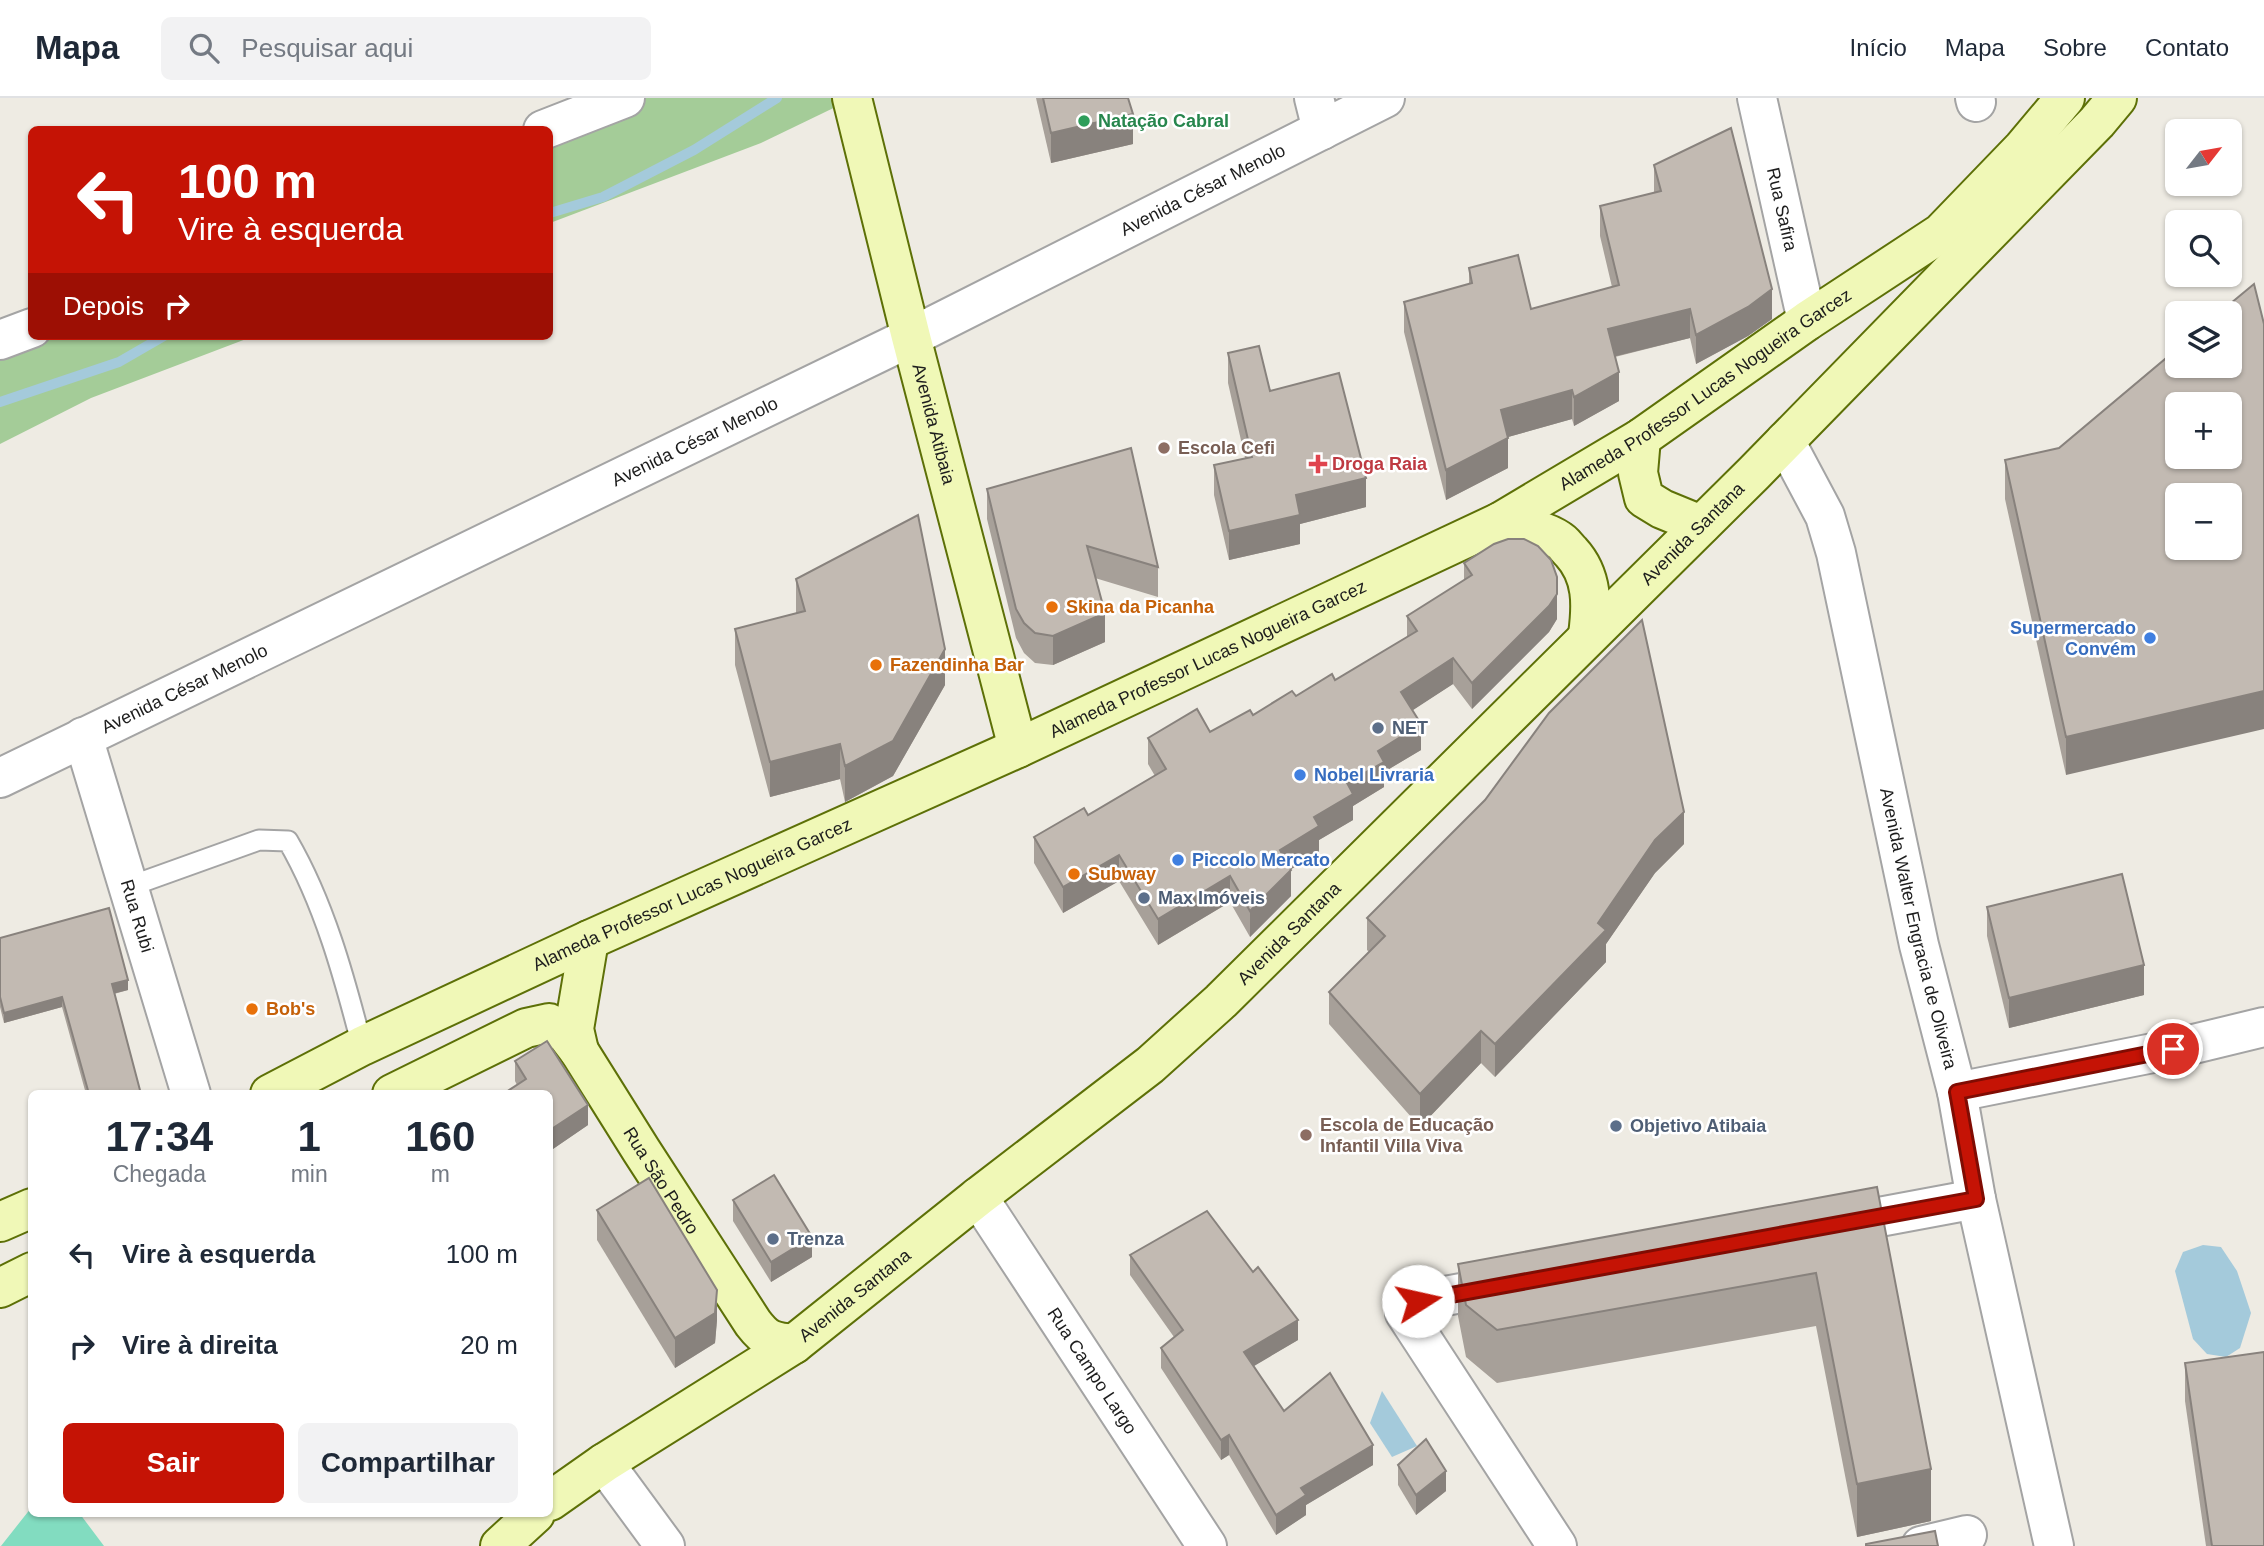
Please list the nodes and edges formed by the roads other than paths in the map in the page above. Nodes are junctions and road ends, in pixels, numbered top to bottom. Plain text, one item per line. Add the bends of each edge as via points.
1 (625, 98) edge
2 (852, 98) edge
3 (1385, 98) edge
4 (1757, 98) edge
5 (2065, 98) edge
6 (2118, 98) edge
7 (1318, 114) edge
8 (553, 126) edge
9 (1807, 321) junction
10 (28, 330) edge
11 (911, 337) junction
12 (0, 340) edge
13 (1641, 438) junction
14 (1785, 441) junction
15 (1500, 522) junction
16 (1701, 525) junction
17 (1588, 635) junction
18 (83, 737) junction
19 (1018, 748) junction
20 (0, 778) edge
21 (128, 887) junction
22 (589, 940) junction
23 (2264, 1027) edge
24 (362, 1046) junction
25 (579, 1051) junction
26 (190, 1090) edge
27 (278, 1090) edge
28 (400, 1090) edge
29 (1957, 1092) junction
30 (978, 1197) junction
31 (1976, 1199) junction
32 (28, 1210) edge
33 (0, 1222) edge
34 (1799, 1231) edge
35 (28, 1274) edge
36 (1540, 1279) edge
37 (0, 1288) edge
38 (753, 1324) junction
39 (793, 1344) junction
40 (748, 1372) junction
41 (604, 1463) junction
42 (553, 1499) edge
43 (532, 1517) edge
44 (1966, 1535) dead end
45 (500, 1546) edge
46 (665, 1546) edge
47 (1207, 1546) edge
48 (1557, 1546) edge
49 (1921, 1546) edge
50 (2054, 1546) edge

1 - 8 street
2 - 11 main road, Avenida Atibaia
3 - 7 street, Avenida César Menolo
4 - 9 street, Rua Safira
5 - 9 main road, Alameda Professor Lucas Nogueira Garcez via 1941,233
6 - 14 main road
7 - 11 street, Avenida César Menolo
9 - 13 main road, Alameda Professor Lucas Nogueira Garcez
10 - 12 street
11 - 18 street, Avenida César Menolo
11 - 19 main road, Avenida Atibaia
13 - 15 main road, Alameda Professor Lucas Nogueira Garcez
13 - 16 main road via 1638,473 1644,498
14 - 16 main road, Avenida Santana
14 - 29 street, Avenida Walter Engracia de Oliveira via 1825,516 1836,553 1919,945
15 - 17 main road via 1560,540 1579,561 1588,580 1592,610
15 - 19 main road, Alameda Professor Lucas Nogueira Garcez
16 - 17 main road, Avenida Santana
17 - 30 main road, Avenida Santana via 1221,1001 1150,1065
18 - 20 street, Avenida César Menolo
18 - 21 street, Rua Rubi
19 - 22 main road, Alameda Professor Lucas Nogueira Garcez
21 - 24 lane via 258,840 288,841 306,871 324,920
21 - 26 street, Rua Rubi
22 - 24 main road, Alameda Professor Lucas Nogueira Garcez
22 - 25 main road via 574,1029
23 - 29 street
24 - 27 main road, Alameda Professor Lucas Nogueira Garcez
25 - 28 main road, Rua São Pedro via 566,1034 549,1023 526,1028
25 - 38 main road, Rua São Pedro
29 - 31 street, Avenida Walter Engracia de Oliveira
30 - 39 main road, Avenida Santana
30 - 47 street, Rua Campo Largo
31 - 34 street
31 - 50 street, Avenida Walter Engracia de Oliveira
32 - 33 main road
35 - 37 main road
36 - 48 street via 1418,1301 1405,1313
38 - 39 main road, Rua São Pedro via 764,1337
38 - 40 main road via 757,1356
39 - 40 main road, Avenida Santana
40 - 41 main road, Avenida Santana
41 - 42 main road, Avenida Santana
41 - 46 street
43 - 45 main road
44 - 49 street

